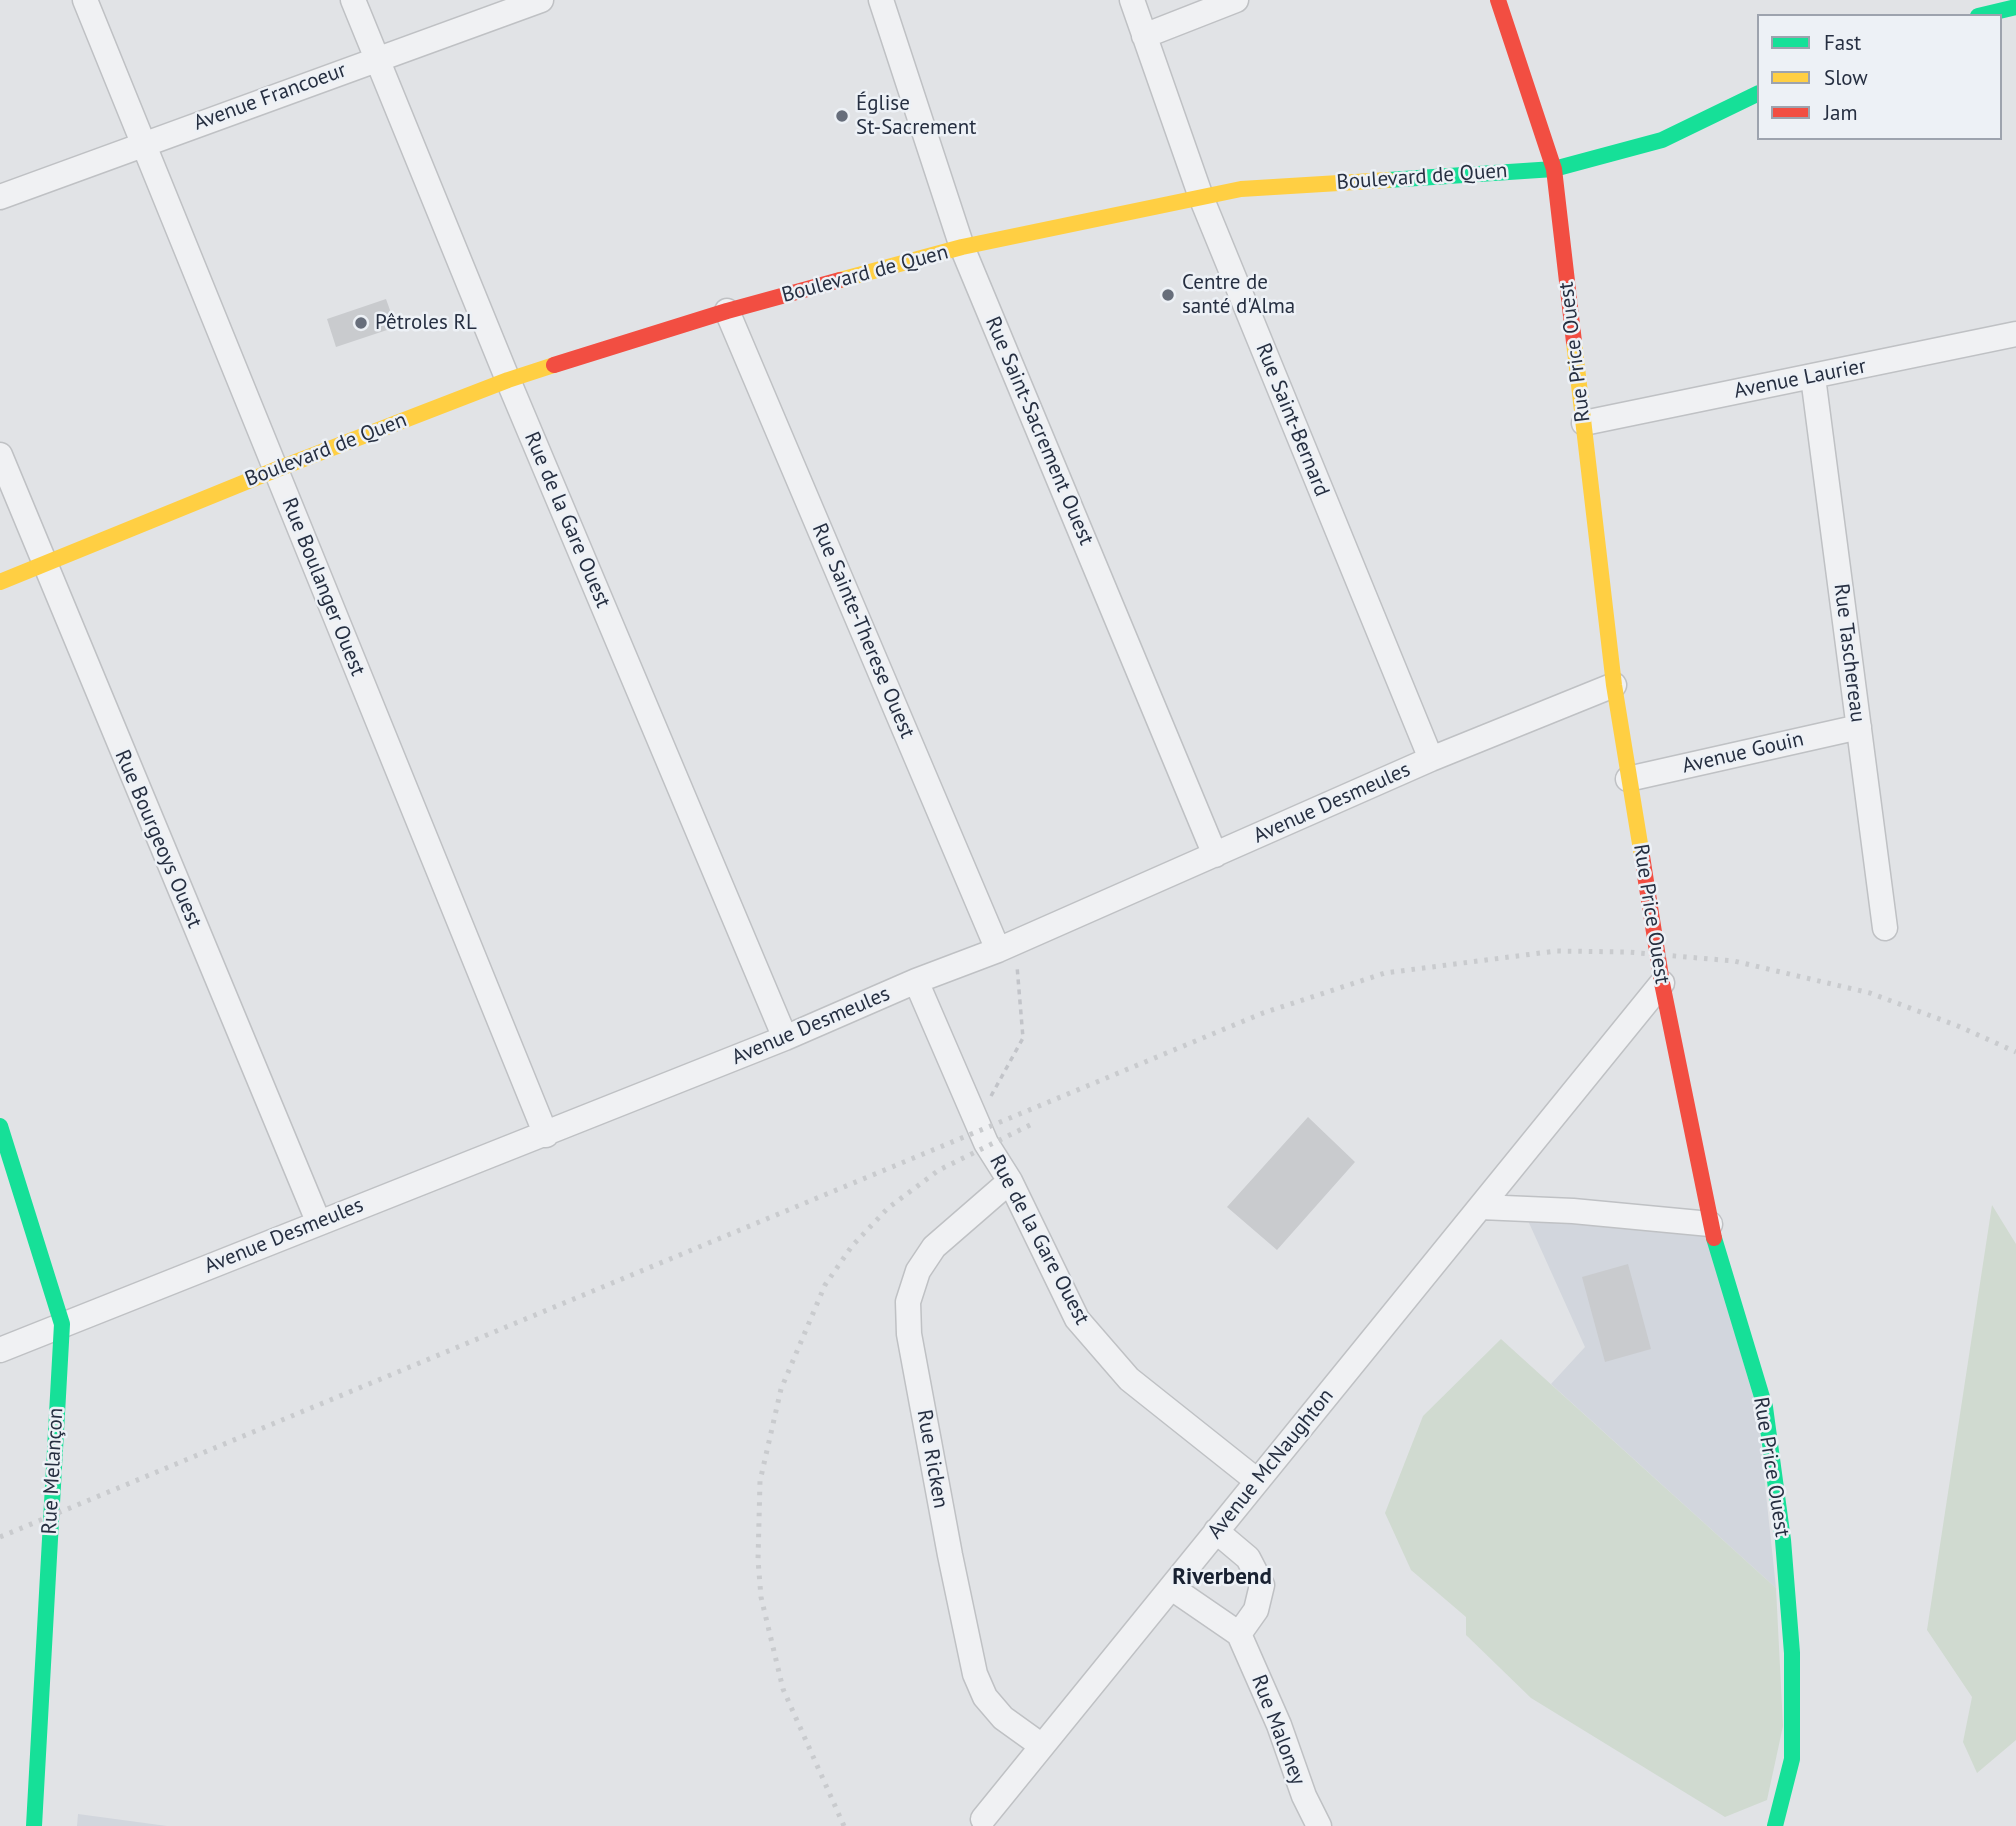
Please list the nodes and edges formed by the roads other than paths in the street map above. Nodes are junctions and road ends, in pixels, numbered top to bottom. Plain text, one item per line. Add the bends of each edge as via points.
1 (85, 0) edge
2 (353, 0) edge
3 (541, 0) edge
4 (881, 0) edge
5 (1132, 0) edge
6 (1236, 0) edge
7 (1498, 0) edge
8 (2016, 7) edge
9 (1986, 14) edge
10 (1144, 36) junction
11 (376, 58) junction
12 (1757, 94) edge
13 (143, 144) junction
14 (1553, 169) junction
15 (0, 197) edge
16 (1201, 197) junction
17 (962, 247) junction
18 (727, 312) junction
19 (2016, 334) edge
20 (1813, 377) junction
21 (508, 380) junction
22 (1584, 423) junction
23 (0, 455) edge
24 (275, 470) junction
25 (43, 563) junction
26 (0, 582) edge
27 (1614, 685) junction
28 (1859, 727) junction
29 (1431, 759) junction
30 (1628, 779) junction
31 (1215, 855) junction
32 (1885, 928) dead end
33 (1007, 946) junction
34 (916, 981) junction
35 (1662, 983) junction
36 (785, 1038) junction
37 (0, 1126) edge
38 (546, 1135) junction
39 (1010, 1181) junction
40 (1481, 1208) junction
41 (318, 1221) junction
42 (1710, 1224) junction
43 (62, 1324) junction
44 (0, 1350) edge
45 (1256, 1480) junction
46 (1216, 1531) junction
47 (1172, 1588) junction
48 (1239, 1634) junction
49 (1042, 1746) junction
50 (982, 1819) dead end
51 (34, 1826) edge
52 (1320, 1826) edge
53 (1775, 1826) edge

1 - 13 street, Rue Boulanger Ouest
2 - 11 street, Rue de la Gare Ouest
3 - 11 street, Avenue Francoeur
4 - 17 street, Rue Saint-Sacrement Ouest
5 - 10 street, Rue Saint-Bernard
6 - 10 street
7 - 14 street, Rue Price Ouest
8 - 9 street
10 - 16 street, Rue Saint-Bernard
11 - 13 street, Avenue Francoeur
11 - 21 street, Rue de la Gare Ouest
12 - 14 street, Boulevard de Quen via 1662,140
13 - 15 street, Avenue Francoeur
13 - 24 street, Rue Boulanger Ouest
14 - 16 street, Boulevard de Quen via 1241,189
14 - 22 street, Rue Price Ouest
16 - 17 street, Boulevard de Quen
16 - 29 street, Rue Saint-Bernard
17 - 18 street, Boulevard de Quen
17 - 31 street, Rue Saint-Sacrement Ouest
18 - 21 street, Boulevard de Quen
18 - 33 street, Rue Sainte-Therese Ouest
19 - 20 street, Avenue Laurier
20 - 22 street, Avenue Laurier
20 - 28 street, Rue Taschereau
21 - 24 street, Boulevard de Quen
21 - 36 street, Rue de la Gare Ouest
22 - 27 street, Rue Price Ouest
23 - 25 street, Rue Bourgeoys Ouest
24 - 25 street, Boulevard de Quen
24 - 38 street, Rue Boulanger Ouest
25 - 26 street, Boulevard de Quen
25 - 41 street, Rue Bourgeoys Ouest
27 - 29 street, Avenue Desmeules
27 - 30 street, Rue Price Ouest
28 - 30 street, Avenue Gouin
28 - 32 street, Rue Taschereau
29 - 31 street, Avenue Desmeules
30 - 35 street, Rue Price Ouest
31 - 33 street, Avenue Desmeules
33 - 34 street, Avenue Desmeules
34 - 36 street, Avenue Desmeules
34 - 39 street, Rue de la Gare Ouest via 976,1121
35 - 40 street, Avenue McNaughton
35 - 42 street, Rue Price Ouest
36 - 38 street, Avenue Desmeules
37 - 43 street, Rue Melançon
38 - 41 street, Avenue Desmeules
39 - 45 street, Rue de la Gare Ouest via 1077,1320 1129,1379
39 - 49 street, Rue Ricken via 933,1247 918,1271 908,1302 909,1334 975,1674 985,1697 1003,1718
40 - 42 street
40 - 45 street, Avenue McNaughton
41 - 43 street, Avenue Desmeules
42 - 53 street, Rue Price Ouest via 1765,1407 1783,1540 1792,1653 1792,1759
43 - 44 street, Avenue Desmeules
43 - 51 street, Rue Melançon
45 - 46 street, Avenue McNaughton
46 - 47 street, Avenue McNaughton
46 - 48 street via 1248,1558 1262,1585 1256,1610
47 - 48 street
47 - 49 street, Avenue McNaughton
48 - 52 street, Rue Maloney
49 - 50 street, Avenue McNaughton

